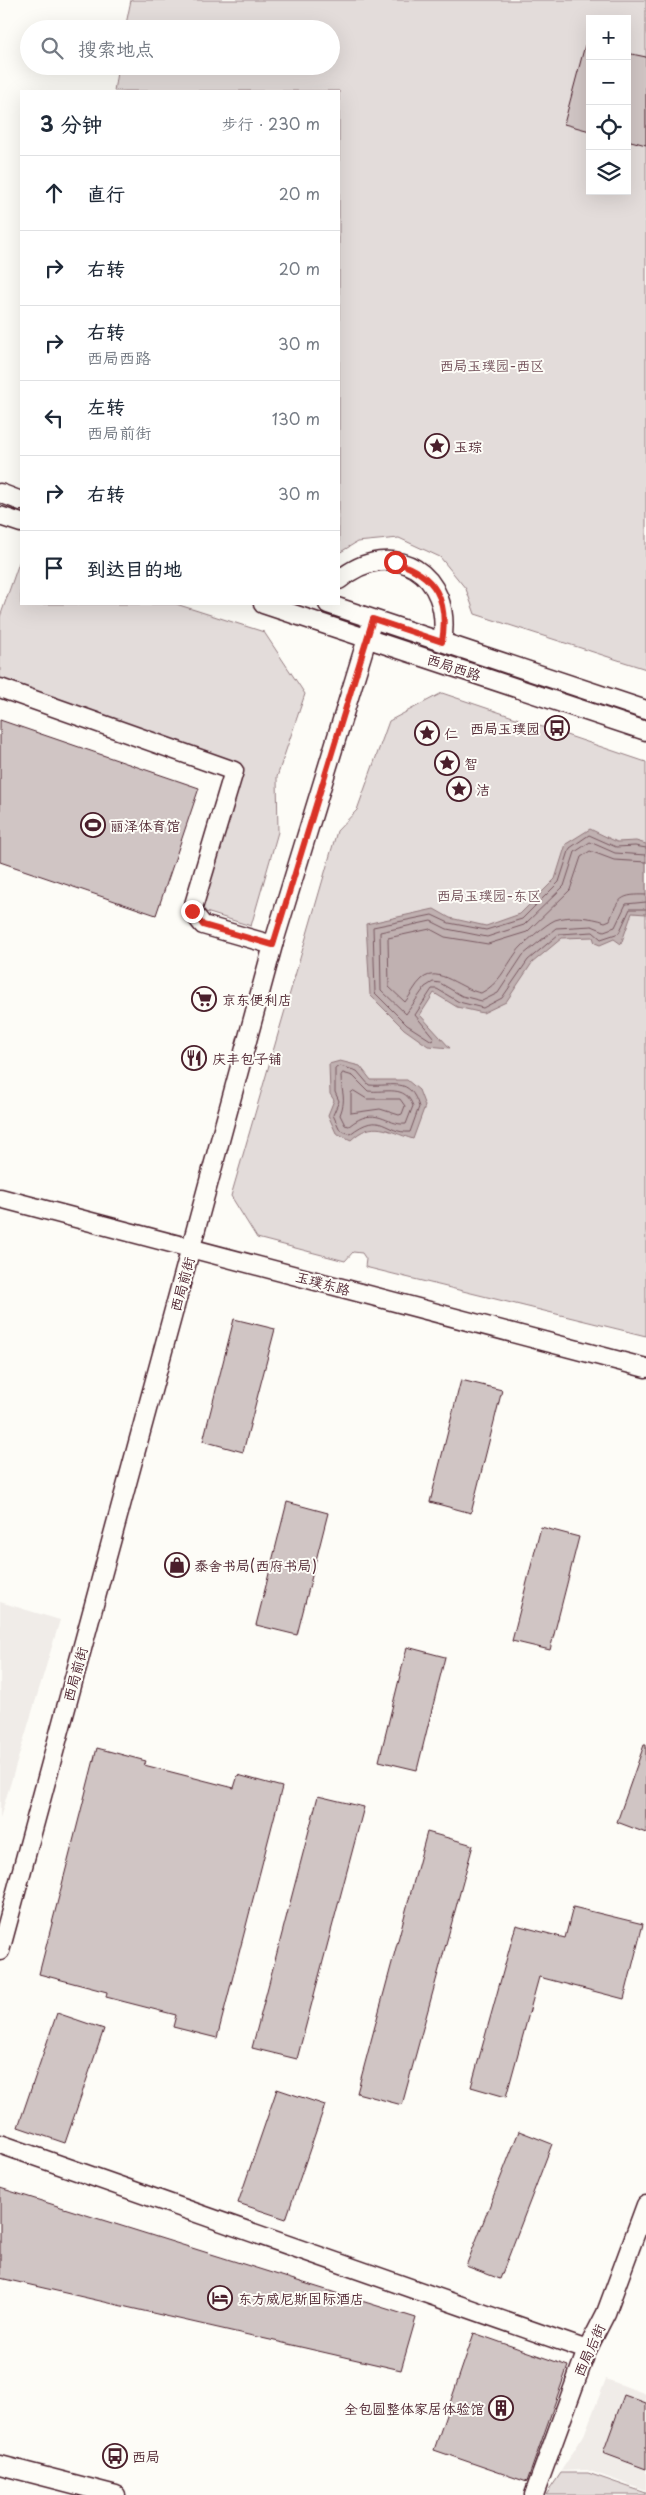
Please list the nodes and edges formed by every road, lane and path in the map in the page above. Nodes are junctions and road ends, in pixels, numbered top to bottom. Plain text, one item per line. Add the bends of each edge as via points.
1 (0, 494) edge
2 (20, 501) edge
3 (0, 516) edge
4 (20, 523) edge
5 (340, 579) edge
6 (266, 605) edge
7 (331, 605) edge
8 (373, 619) junction
9 (367, 639) junction
10 (442, 642) junction
11 (0, 688) edge
12 (646, 710) edge
13 (646, 731) edge
14 (273, 945) junction
15 (0, 1198) edge
16 (192, 1249) junction
17 (646, 1368) edge
18 (0, 1951) edge
19 (0, 2144) edge
20 (646, 2204) edge
21 (587, 2350) junction
22 (0, 2465) edge
23 (116, 2495) edge
24 (534, 2495) edge

1 - 2 street
3 - 4 street
5 - 10 street via 365,563 380,560 410,566 433,584 440,598 445,612
6 - 9 street, 西局西路
7 - 8 street, 西局西路
8 - 9 street, 西局前街
8 - 10 street, 西局西路
9 - 13 street, 西局西路
9 - 14 street, 西局前街
10 - 12 street, 西局西路
11 - 14 street via 234,771 192,911 203,925
14 - 16 street, 西局前街
15 - 16 street, 玉璞东路
16 - 17 street, 玉璞东路
16 - 18 street, 西局前街
19 - 21 street
20 - 21 street, 西局后街 via 606,2313
21 - 24 street, 西局后街
22 - 23 street

